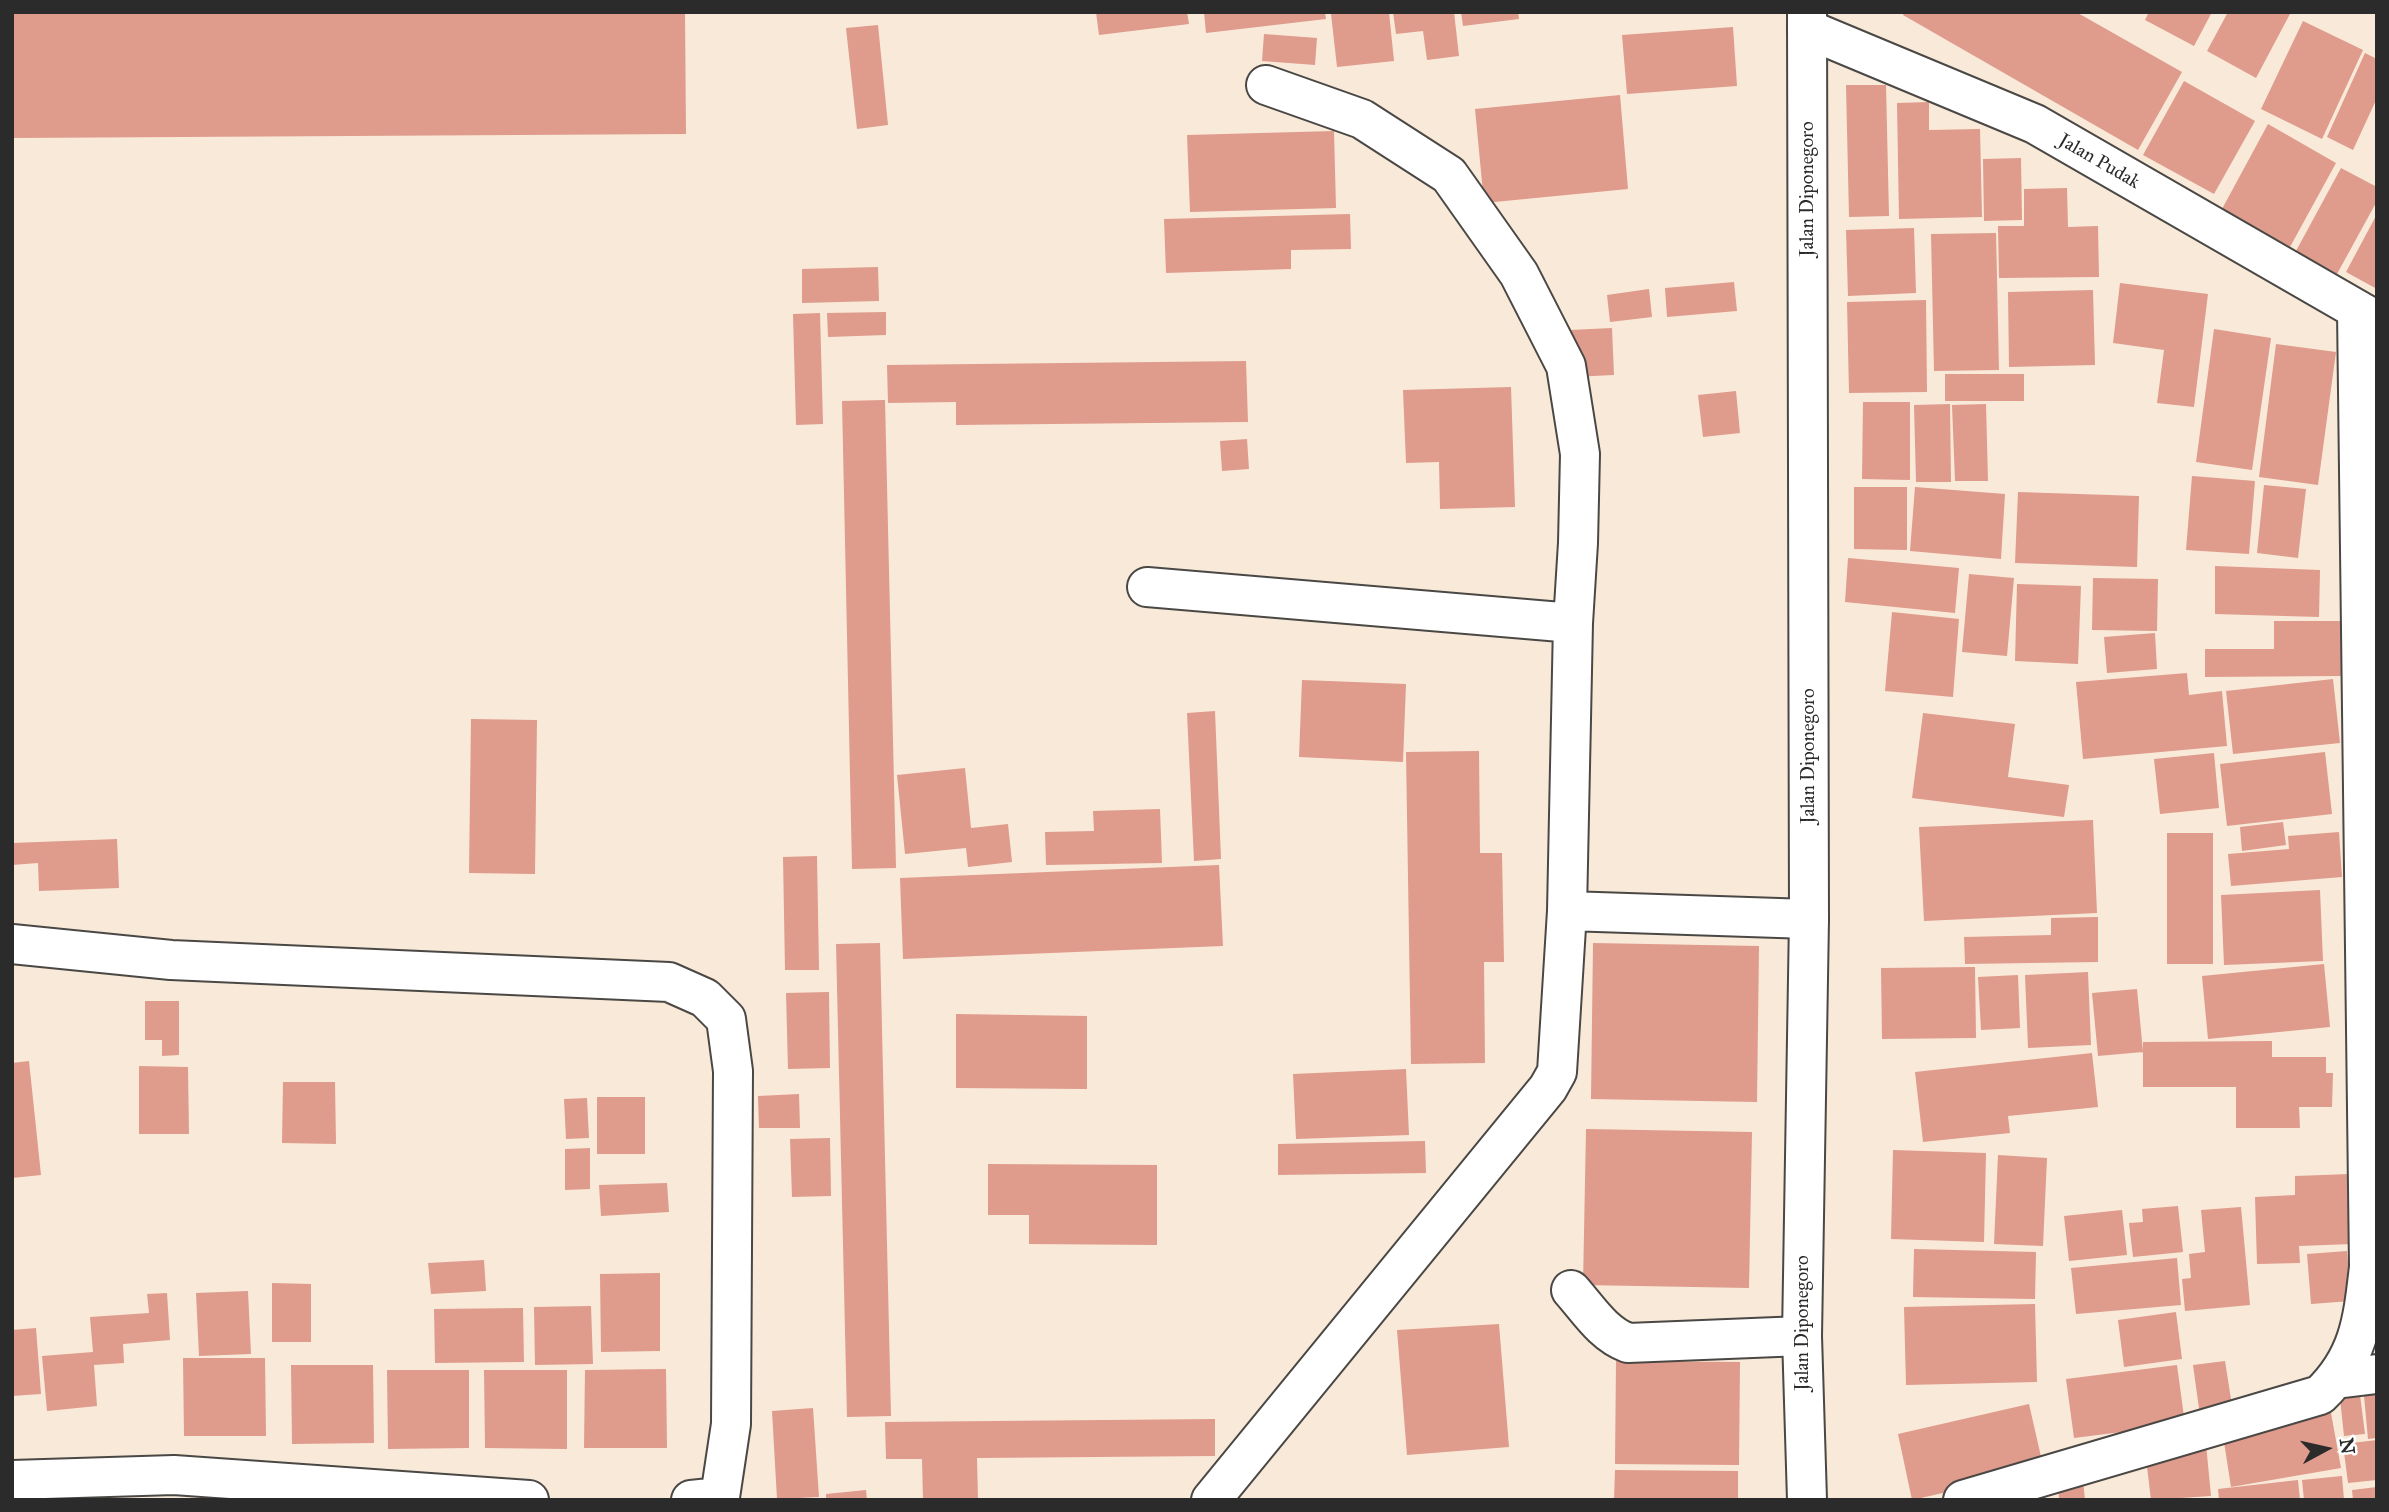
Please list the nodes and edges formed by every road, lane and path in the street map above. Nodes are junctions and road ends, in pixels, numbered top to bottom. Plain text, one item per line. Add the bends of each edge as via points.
1 (1807, 21) edge
2 (1266, 85) dead end
3 (2367, 316) edge
4 (1147, 587) dead end
5 (1573, 622) junction
6 (1567, 911) junction
7 (1809, 919) junction
8 (12, 944) edge
9 (1571, 1290) dead end
10 (1801, 1336) junction
11 (2377, 1374) edge
12 (2336, 1379) junction
13 (12, 1480) edge
14 (710, 1499) edge
15 (530, 1500) edge
16 (1210, 1500) edge
17 (1807, 1500) edge
18 (1963, 1500) edge

1 - 3 street, Jalan Pudak via 2035,124
1 - 7 street, Jalan Diponegoro
2 - 5 street via 1362,119 1449,175 1519,274 1566,366 1580,454
3 - 12 street via 2369,1266 2356,1345
4 - 5 street
5 - 6 street
6 - 7 street
6 - 16 street via 1557,1072 1548,1088
7 - 10 street, Jalan Diponegoro
8 - 14 street via 171,960 669,982 705,998 726,1019 733,1071 731,1424
9 - 10 street via 1606,1331 1628,1343
10 - 17 street, Jalan Diponegoro
11 - 12 street
12 - 18 street via 2320,1395
13 - 15 street via 174,1475

